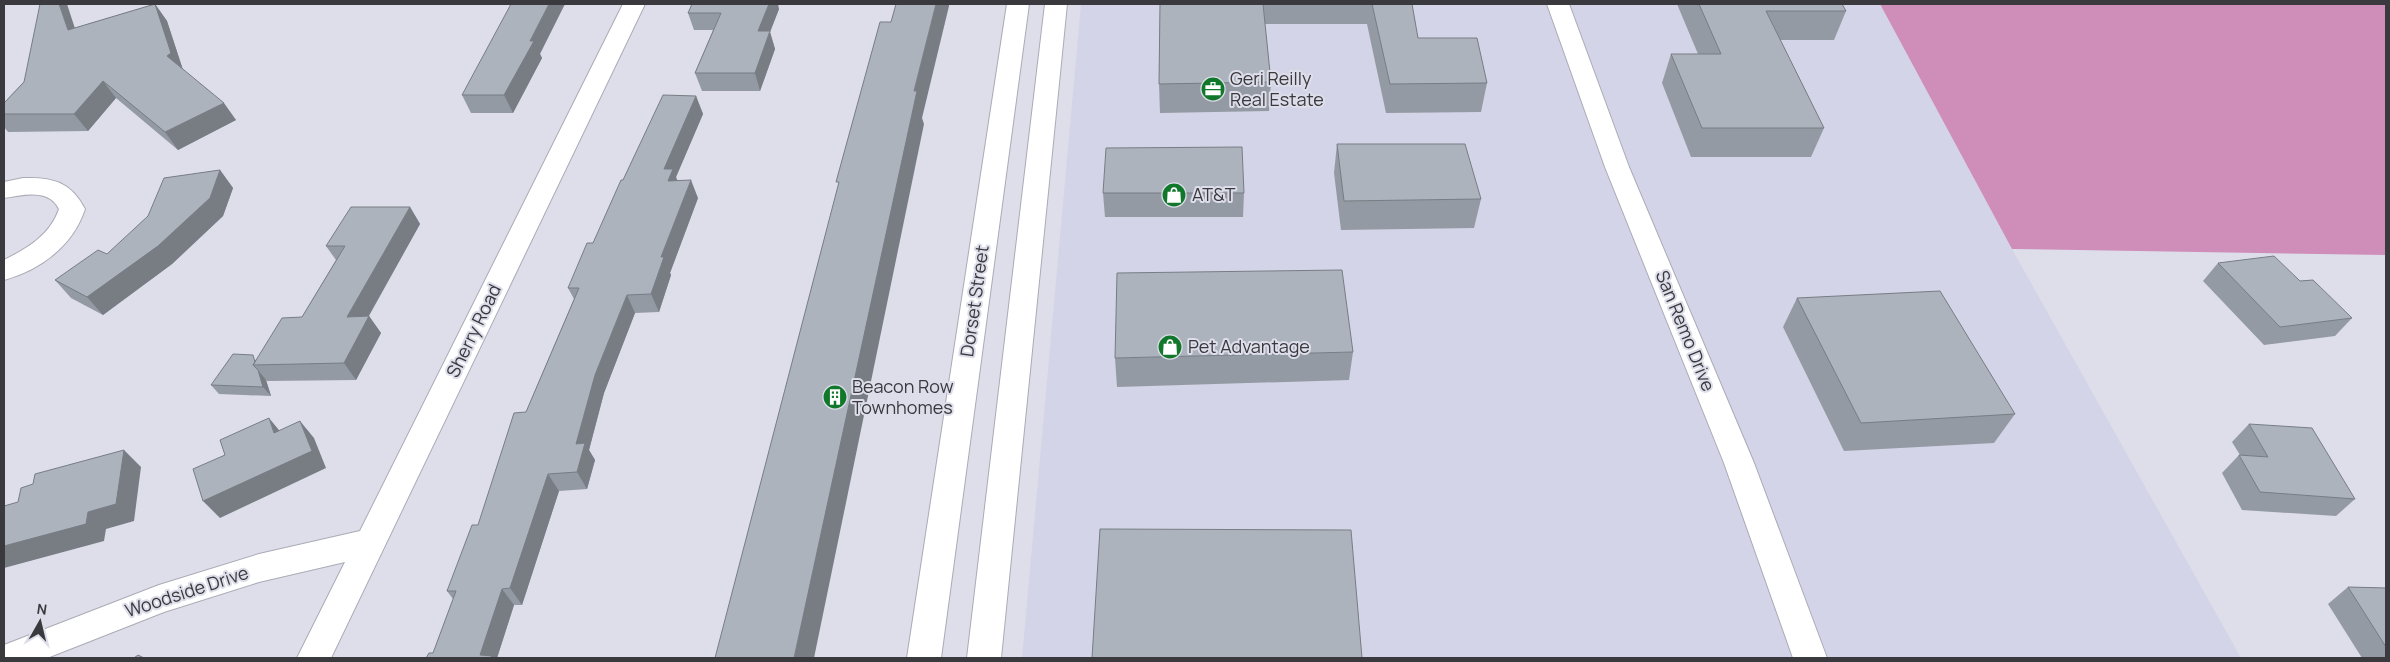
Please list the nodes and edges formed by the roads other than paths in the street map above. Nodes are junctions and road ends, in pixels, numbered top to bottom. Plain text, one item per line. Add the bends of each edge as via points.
1 (634, 4) edge
2 (1018, 4) edge
3 (1056, 4) edge
4 (1558, 4) edge
5 (4, 190) edge
6 (4, 271) edge
7 (371, 542) junction
8 (9, 658) edge
9 (314, 658) edge
10 (924, 658) edge
11 (984, 658) edge
12 (1810, 658) edge

1 - 7 street, Sherry Road
2 - 10 street, Dorset Street
3 - 11 street
4 - 12 street, San Remo Drive via 1613,156 1756,508
5 - 6 street via 25,186 54,189 64,194 72,209 67,225 53,242
7 - 8 street, Woodside Drive via 259,568 176,593
7 - 9 street, Sherry Road

